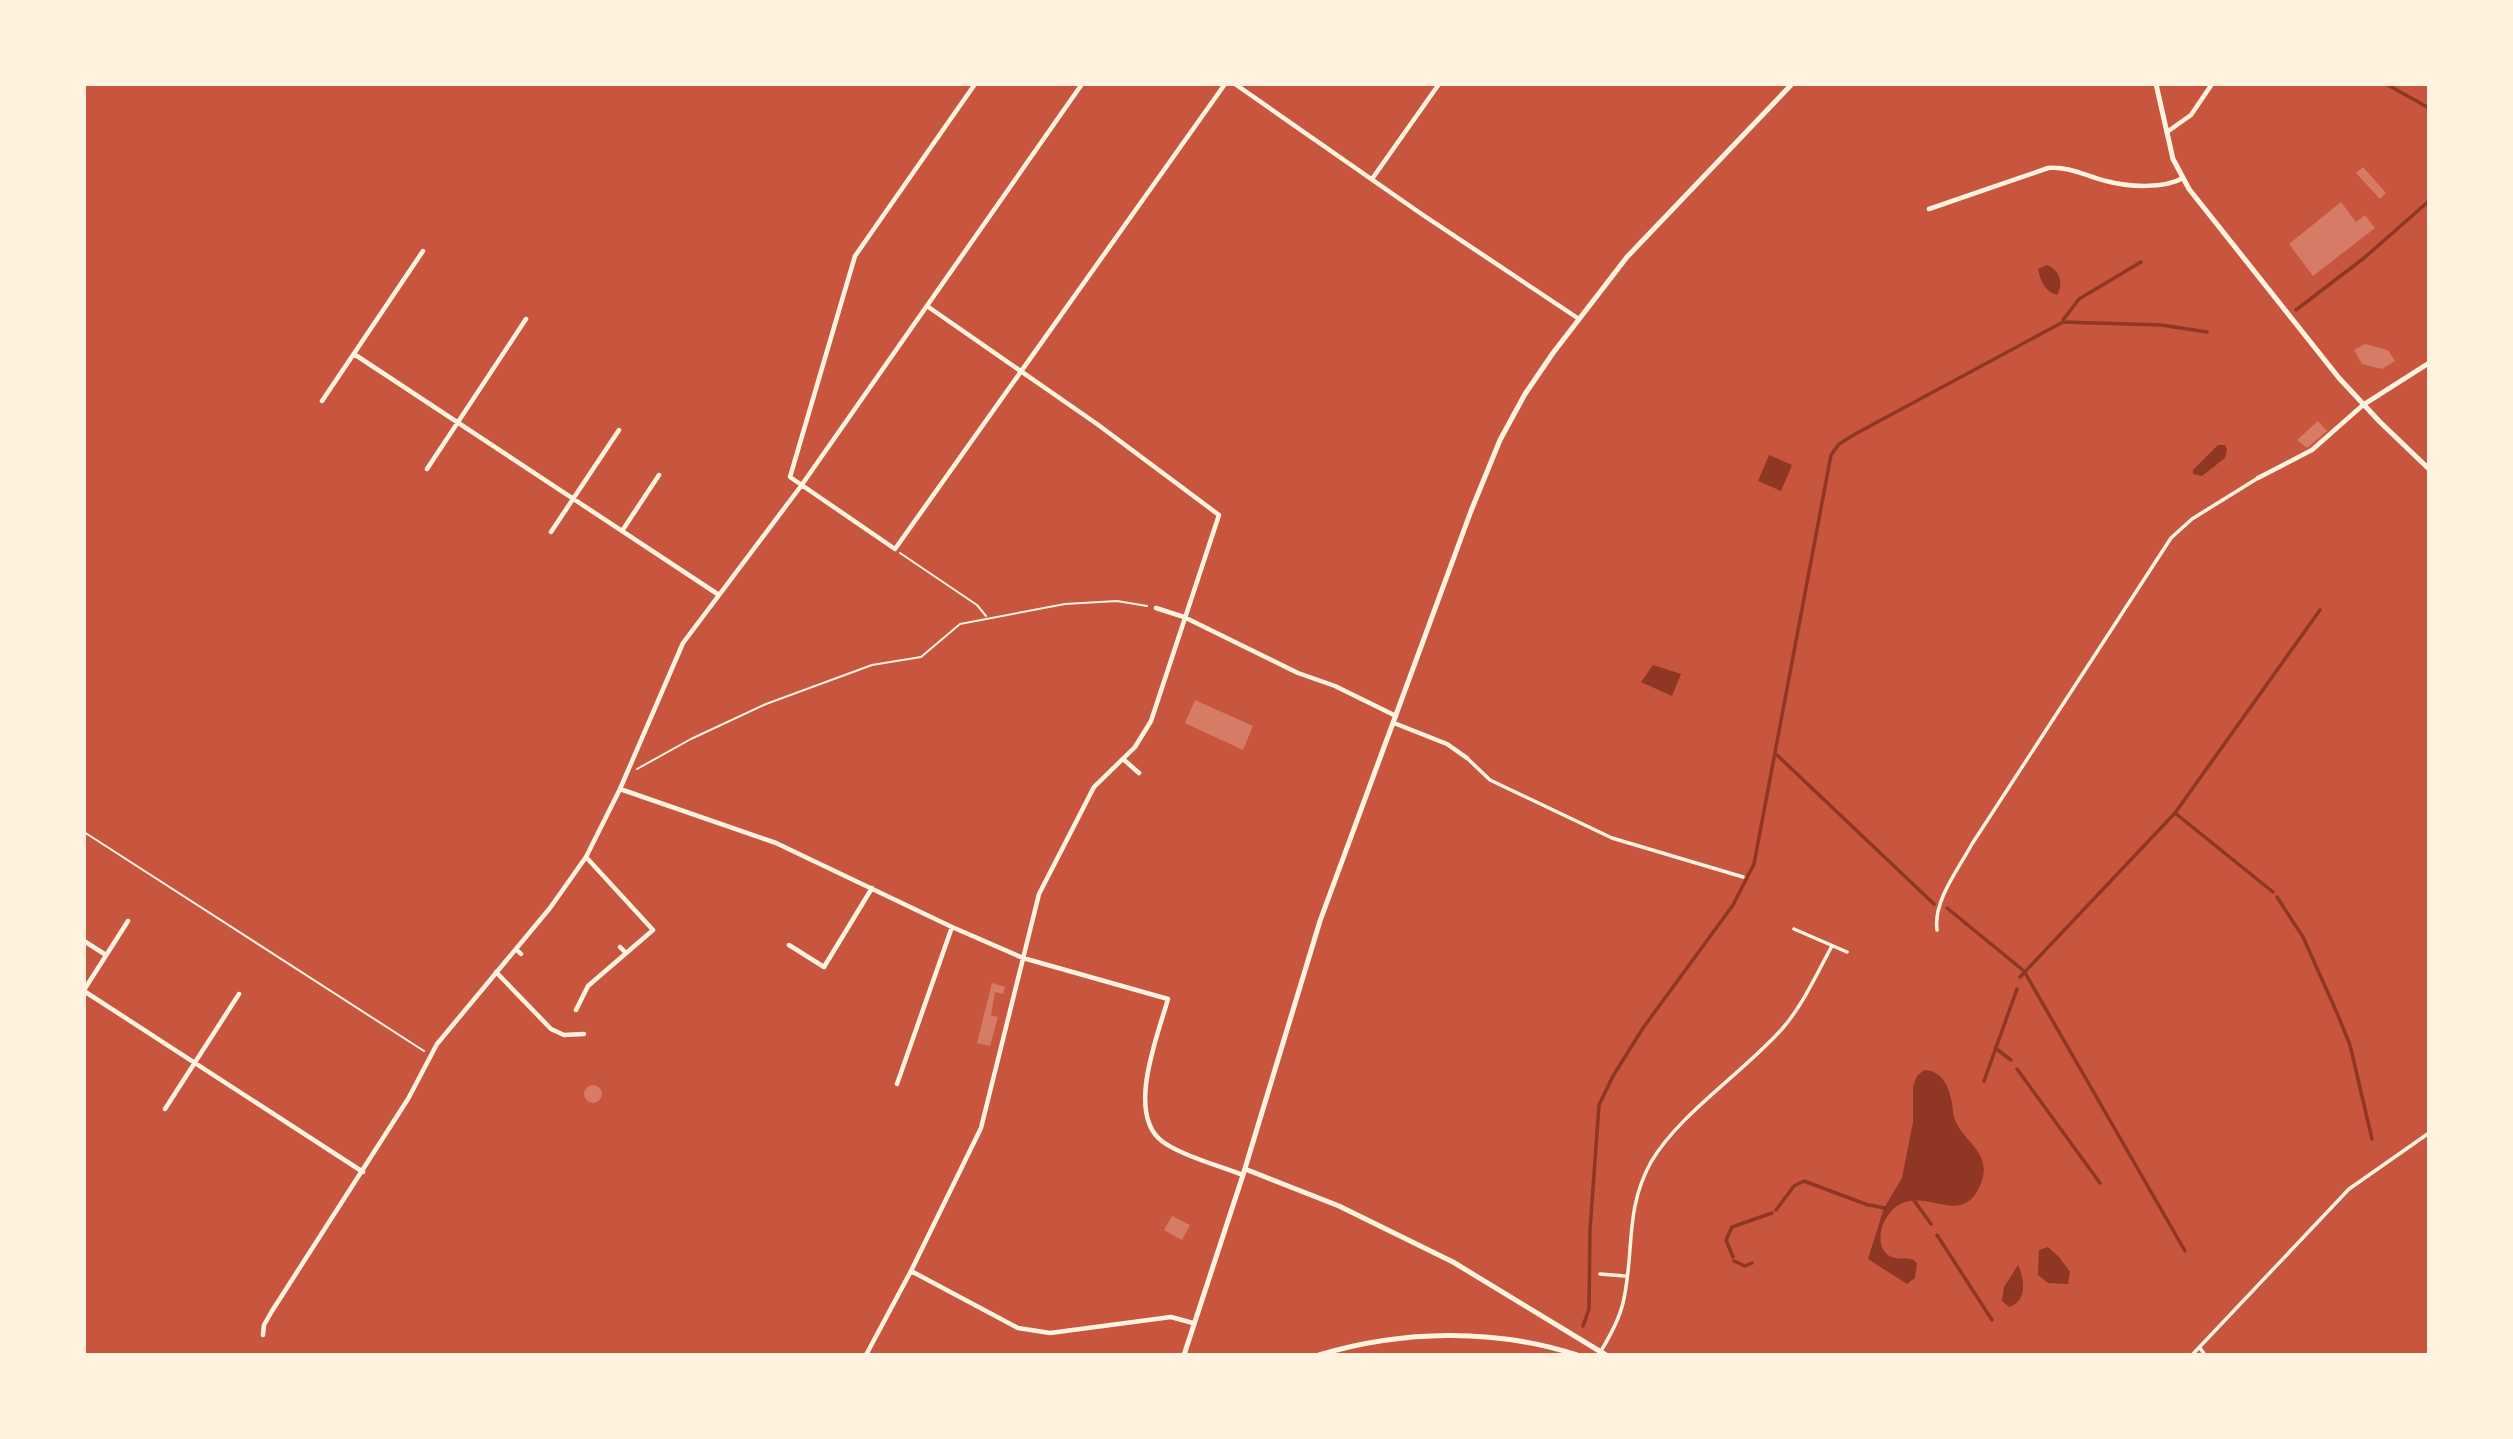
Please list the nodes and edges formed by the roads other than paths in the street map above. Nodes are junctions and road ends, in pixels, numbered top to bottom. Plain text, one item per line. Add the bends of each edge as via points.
1 (975, 84) edge
2 (1082, 84) edge
3 (1225, 84) edge
4 (1234, 84) edge
5 (1439, 84) edge
6 (1792, 84) edge
7 (2156, 84) edge
8 (2213, 84) edge
9 (2167, 132) junction
10 (2183, 178) junction
11 (1372, 179) junction
12 (1929, 209) dead end
13 (423, 251) dead end
14 (927, 306) junction
15 (526, 319) dead end
16 (1579, 319) junction
17 (354, 354) junction
18 (2429, 363) edge
19 (1021, 371) junction
20 (322, 401) dead end
21 (2363, 405) junction
22 (458, 423) junction
23 (619, 430) dead end
24 (427, 469) dead end
25 (2429, 470) edge
26 (659, 475) dead end
27 (2258, 478) joint
28 (802, 486) junction
29 (573, 499) junction
30 (622, 531) junction
31 (551, 532) dead end
32 (719, 595) junction
33 (1156, 608) road end
34 (1184, 617) junction
35 (1396, 716) junction
36 (1394, 723) junction
37 (1467, 758) joint
38 (1123, 759) junction
39 (1139, 773) dead end
40 (620, 789) junction
41 (586, 857) junction
42 (1744, 877) dead end
43 (872, 888) junction
44 (128, 921) dead end
45 (952, 928) junction
46 (1794, 929) dead end
47 (1937, 930) dead end
48 (84, 941) edge
49 (789, 945) dead end
50 (1832, 946) junction
51 (620, 947) dead end
52 (516, 949) junction
53 (1847, 952) dead end
54 (626, 953) junction
55 (521, 954) dead end
56 (106, 956) junction
57 (1023, 958) junction
58 (496, 972) junction
59 (84, 990) edge
60 (239, 994) dead end
61 (576, 1010) dead end
62 (584, 1034) dead end
63 (195, 1062) junction
64 (897, 1084) dead end
65 (165, 1109) dead end
66 (2429, 1133) edge
67 (363, 1172) junction
68 (1244, 1172) junction
69 (911, 1271) junction
70 (1600, 1274) dead end
71 (1625, 1276) junction
72 (1193, 1323) junction
73 (263, 1335) dead end
74 (2200, 1348) junction
75 (1604, 1353) edge
76 (866, 1355) edge
77 (1184, 1355) edge
78 (1319, 1355) edge
79 (1577, 1355) edge
80 (2192, 1355) edge
81 (2205, 1355) edge

1 - 28 street via 848,270 790,477
2 - 14 street
3 - 19 street
4 - 11 street
5 - 11 street
6 - 16 street via 1657,223
7 - 9 street
8 - 9 street via 2191,115
9 - 10 street
10 - 12 street via 2174,183 2108,182 2063,167 2048,168
10 - 21 street
11 - 16 street
13 - 17 street
14 - 19 street
14 - 28 street
15 - 22 street
16 - 35 street via 1525,394 1500,440
17 - 20 street
17 - 22 street
18 - 21 street
19 - 28 street via 895,549
19 - 34 street via 1219,515
21 - 25 street
21 - 27 street via 2312,450
22 - 24 street
22 - 29 street
23 - 29 street
26 - 30 street
27 - 47 street via 2176,532 2001,796 1950,883
28 - 32 street
29 - 30 street
29 - 31 street
30 - 32 street
32 - 40 street via 682,643
33 - 34 street
34 - 35 street
34 - 38 street via 1151,721
35 - 36 street
36 - 37 street via 1447,744
36 - 68 street via 1308,958
37 - 42 street via 1490,780 1612,838
38 - 39 street
38 - 57 street via 1082,806 1040,894
40 - 41 street
40 - 43 street via 776,843
41 - 52 street via 552,910
41 - 54 street via 653,930
43 - 45 street
43 - 49 street via 824,967
44 - 56 street
45 - 57 street
45 - 64 street
46 - 50 street
48 - 56 street
50 - 53 street
50 - 71 street via 1793,1017 1681,1126 1652,1162 1634,1202
51 - 54 street
52 - 55 street
52 - 58 street
54 - 61 street via 586,984
56 - 59 street
57 - 68 street via 1168,999 1146,1082 1149,1120 1163,1142
57 - 69 street via 981,1128
58 - 62 street via 551,1029
58 - 67 street via 431,1055
59 - 63 street
60 - 63 street
63 - 65 street
63 - 67 street
66 - 74 street via 2349,1189
67 - 73 street via 272,1311
68 - 72 street
68 - 75 street via 1339,1206 1453,1262
69 - 72 street via 1018,1328 1034,1332 1171,1317
69 - 76 street
70 - 71 street
71 - 75 street via 1621,1312
72 - 77 street
74 - 80 street
74 - 81 street
78 - 79 street via 1391,1339 1432,1336 1516,1341

